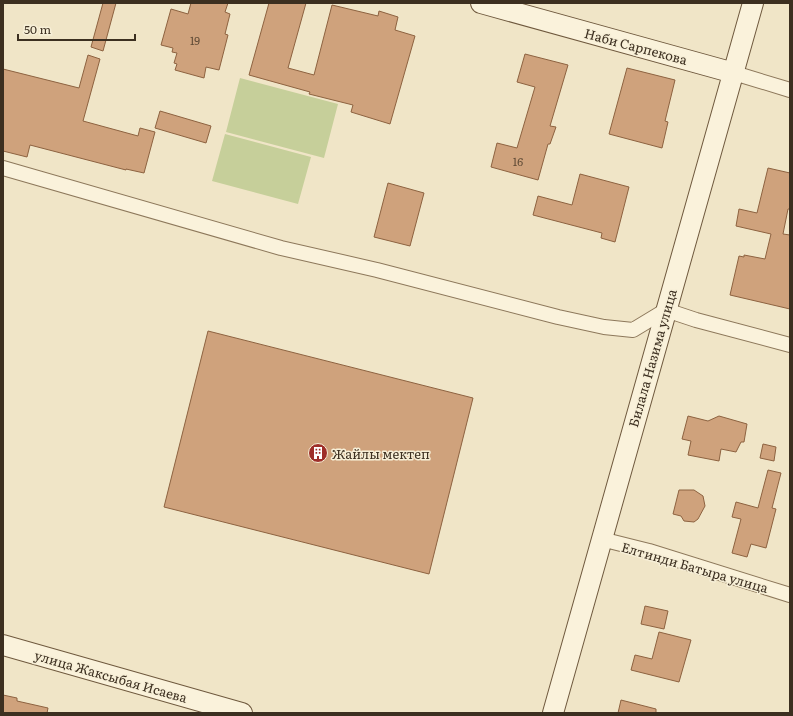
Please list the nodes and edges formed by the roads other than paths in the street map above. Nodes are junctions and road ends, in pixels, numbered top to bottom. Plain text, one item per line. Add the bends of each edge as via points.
1 (481, 3) edge
2 (753, 3) edge
3 (734, 73) junction
4 (790, 90) edge
5 (3, 168) edge
6 (666, 310) junction
7 (790, 345) edge
8 (601, 539) junction
9 (790, 595) edge
10 (3, 645) edge
11 (242, 713) edge
12 (553, 713) edge

1 - 3 street, Наби Сарпекова
2 - 3 street, Билала Назима улица
3 - 4 street, Наби Сарпекова
3 - 6 street, Билала Назима улица
5 - 6 street via 281,248 589,324 633,330
6 - 7 street
6 - 8 street, Билала Назима улица
8 - 9 street, Елтинди Батыра улица via 649,551
8 - 12 street, Билала Назима улица
10 - 11 street, улица Жаксыбая Исаева

